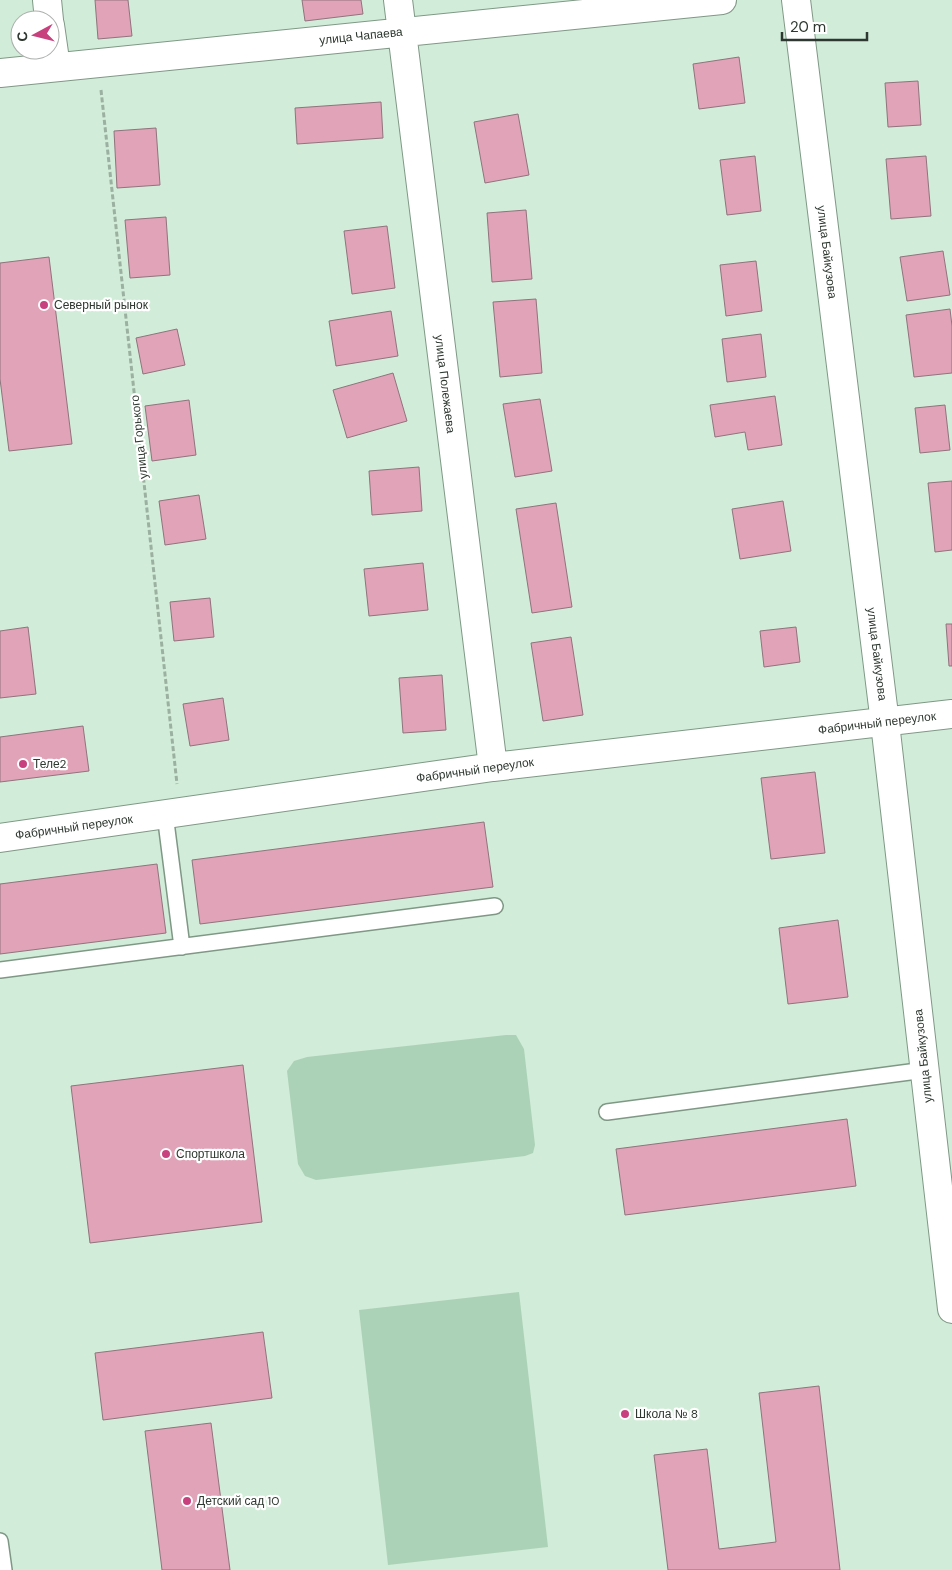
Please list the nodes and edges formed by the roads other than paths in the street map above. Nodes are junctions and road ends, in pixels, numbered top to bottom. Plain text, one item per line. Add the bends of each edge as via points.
1 (398, 0) edge
2 (722, 0) edge
3 (796, 0) edge
4 (401, 32) junction
5 (55, 60) edge
6 (56, 67) junction
7 (0, 72) edge
8 (952, 714) edge
9 (885, 723) junction
10 (493, 767) junction
11 (173, 813) junction
12 (0, 838) edge
13 (495, 906) dead end
14 (182, 947) junction
15 (0, 970) edge
16 (925, 1070) junction
17 (607, 1112) dead end
18 (952, 1309) edge
19 (0, 1541) edge
20 (4, 1570) edge

1 - 4 street, улица Полежаева
2 - 4 street, улица Чапаева
3 - 9 street, улица Байкузова
4 - 6 street, улица Чапаева
4 - 10 street, улица Полежаева
5 - 6 street
6 - 7 street, улица Чапаева
8 - 9 street, Фабричный переулок
9 - 10 street, Фабричный переулок
9 - 16 street, улица Байкузова
10 - 11 street, Фабричный переулок
11 - 12 street, Фабричный переулок
11 - 14 lane
13 - 14 lane
14 - 15 lane
16 - 17 lane
16 - 18 street, улица Байкузова
19 - 20 lane

